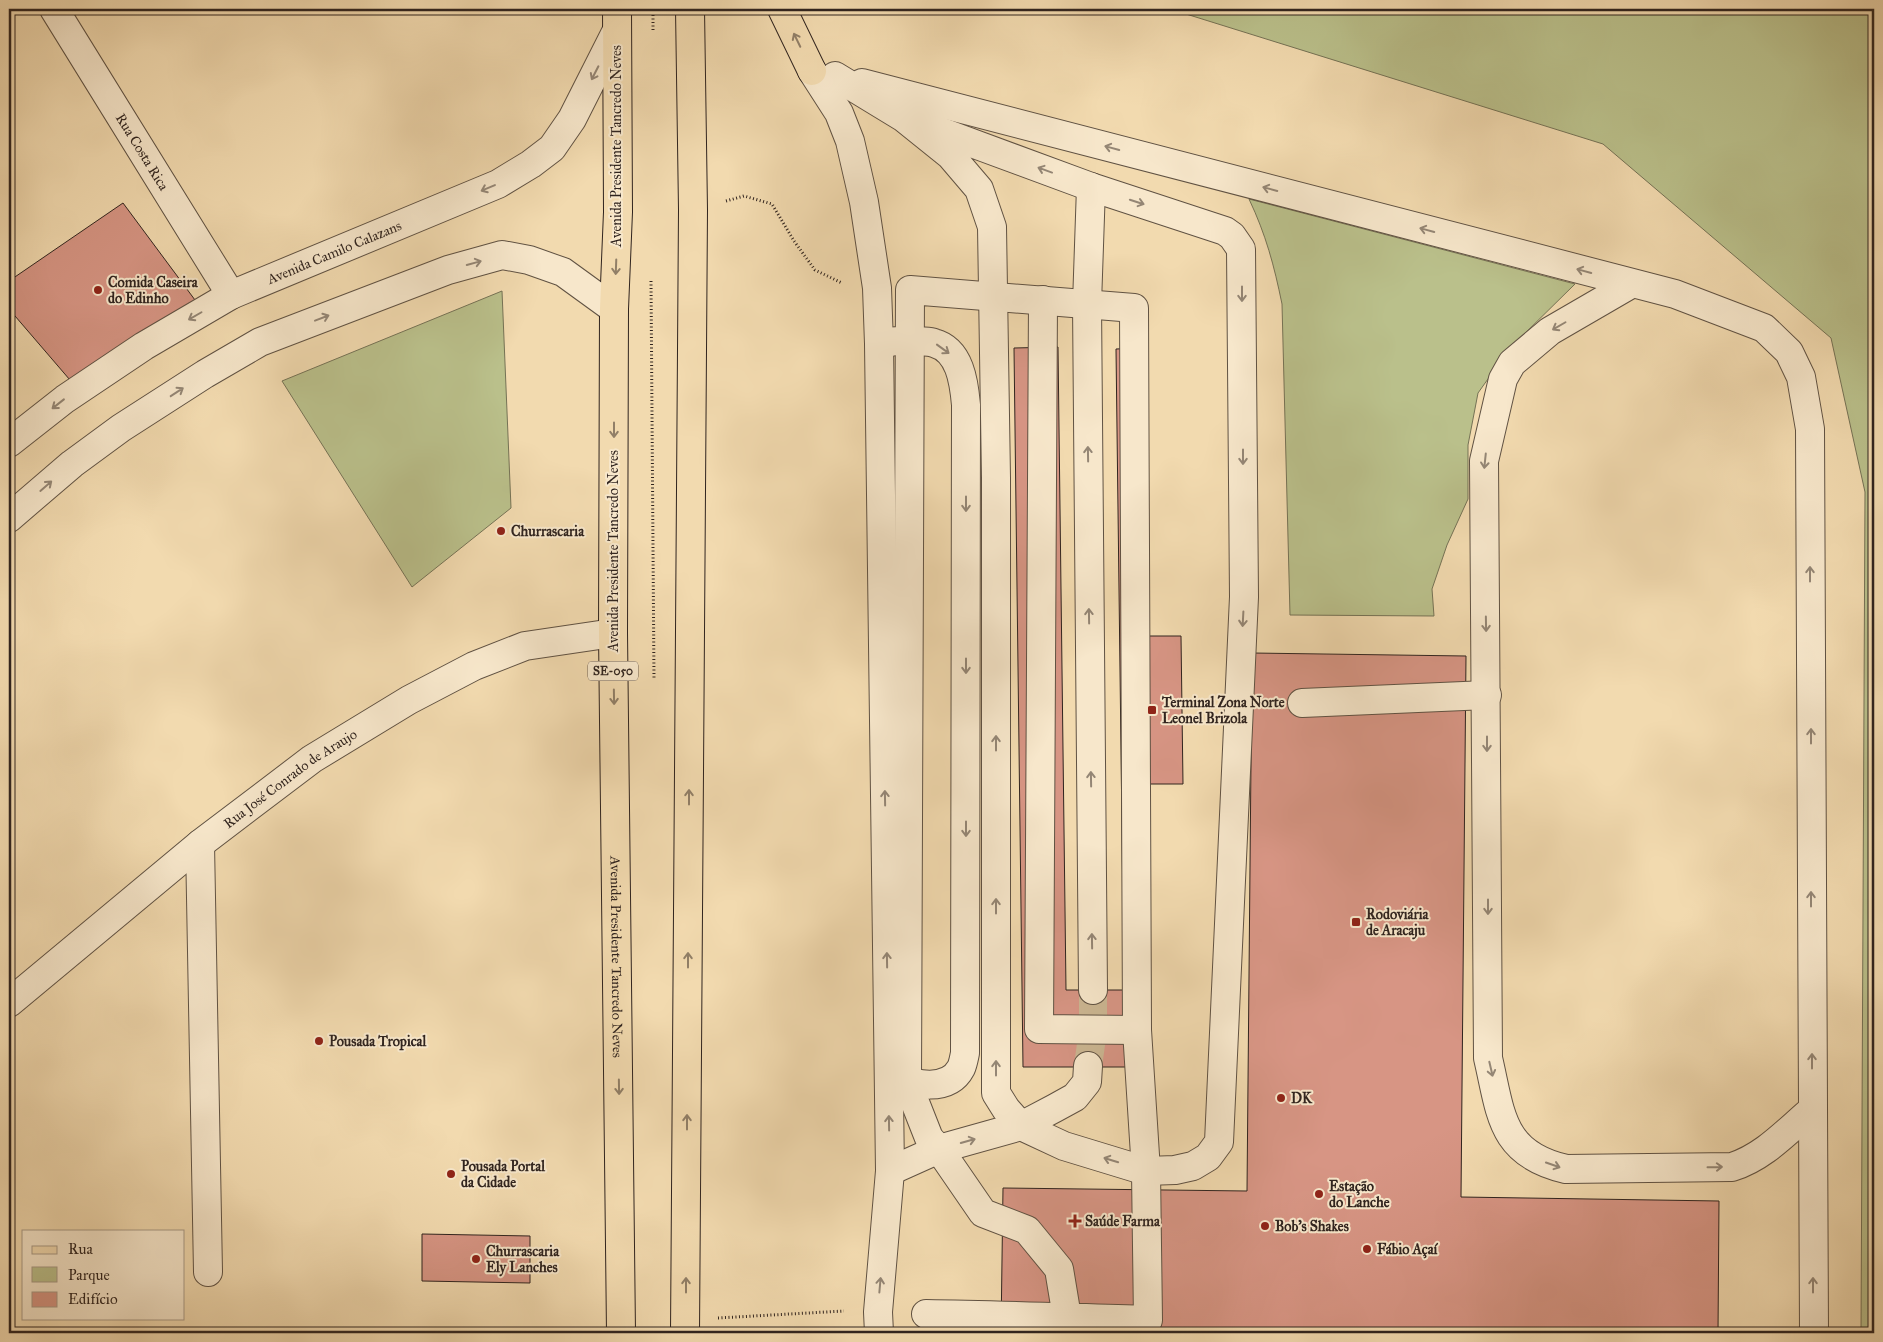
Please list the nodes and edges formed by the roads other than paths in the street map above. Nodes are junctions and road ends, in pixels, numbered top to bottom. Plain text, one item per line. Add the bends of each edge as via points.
1 (54, 9) edge
2 (690, 9) edge
3 (782, 9) edge
4 (616, 19) edge
5 (824, 73) junction
6 (904, 118) junction
7 (1091, 187) junction
8 (1631, 284) junction
9 (231, 294) junction
10 (992, 297) junction
11 (1043, 300) junction
12 (1086, 304) junction
13 (614, 309) junction
14 (909, 341) junction
15 (879, 344) junction
16 (11, 438) edge
17 (9, 518) edge
18 (613, 633) junction
19 (1487, 695) junction
20 (1302, 703) dead end
21 (200, 844) junction
22 (1093, 990) tunnel mouth
23 (9, 1003) edge
24 (1137, 1030) junction
25 (1088, 1066) tunnel mouth
26 (898, 1080) junction
27 (1812, 1110) junction
28 (1021, 1126) junction
29 (939, 1149) junction
30 (890, 1171) junction
31 (1146, 1171) junction
32 (208, 1272) dead end
33 (926, 1314) dead end
34 (1067, 1317) junction
35 (621, 1333) edge
36 (686, 1333) edge
37 (879, 1333) edge
38 (1814, 1333) edge

1 - 9 street, Rua Costa Rica
36 -> 2 main road via 693,210
5 -> 3 main road
4 -> 9 street, Avenida Camilo Calazans via 572,119 552,148 531,164 498,184
4 -> 13 main road, Avenida Presidente Tancredo Neves / SE-050 via 618,212
5 - 6 street
8 -> 5 street
5 - 15 street via 850,141 864,202 877,288
7 -> 6 street
6 - 10 street via 950,155 979,189 992,227
7 - 12 street
7 -> 31 street via 1225,231 1241,250 1244,598 1218,1142 1208,1157 1193,1166
8 -> 19 street via 1550,331 1512,363 1503,379 1484,461
27 -> 8 street via 1810,429 1801,377 1788,352 1764,328 1675,294
9 -> 16 street, Avenida Camilo Calazans via 144,346
10 - 11 street
10 - 14 street via 910,290
28 -> 10 street via 996,1093 996,488
11 - 12 street
11 - 24 street via 1039,1030
22 -> 12 street
12 - 24 street via 1134,308
17 -> 13 street via 72,464 121,428 260,342 448,270 502,255 530,260 563,272
13 -> 18 main road, Avenida Presidente Tancredo Neves / SE-050
14 - 15 street
14 - 26 street
14 -> 26 street via 934,343 956,360 964,381 966,405 966,1037 962,1067 954,1077 934,1086
26 -> 15 street
18 - 21 street, Rua José Conrado de Araujo via 525,646 474,666 409,700 312,759
18 -> 35 main road, Avenida Presidente Tancredo Neves / SE-050
19 - 20 street
19 -> 27 street via 1488,1058 1504,1124 1513,1139 1527,1153 1551,1166 1566,1169 1732,1167 1759,1156
21 - 23 street, Rua José Conrado de Araujo
21 - 32 street
24 - 31 street
25 - 28 street via 1087,1082 1075,1097
26 - 29 street via 929,1138
30 -> 26 street
38 -> 27 street
29 -> 28 street
31 -> 28 street via 1064,1146
29 - 30 street
29 - 34 street via 983,1213 1027,1230 1059,1269
37 -> 30 street
31 - 34 street via 1148,1320
33 - 34 street

